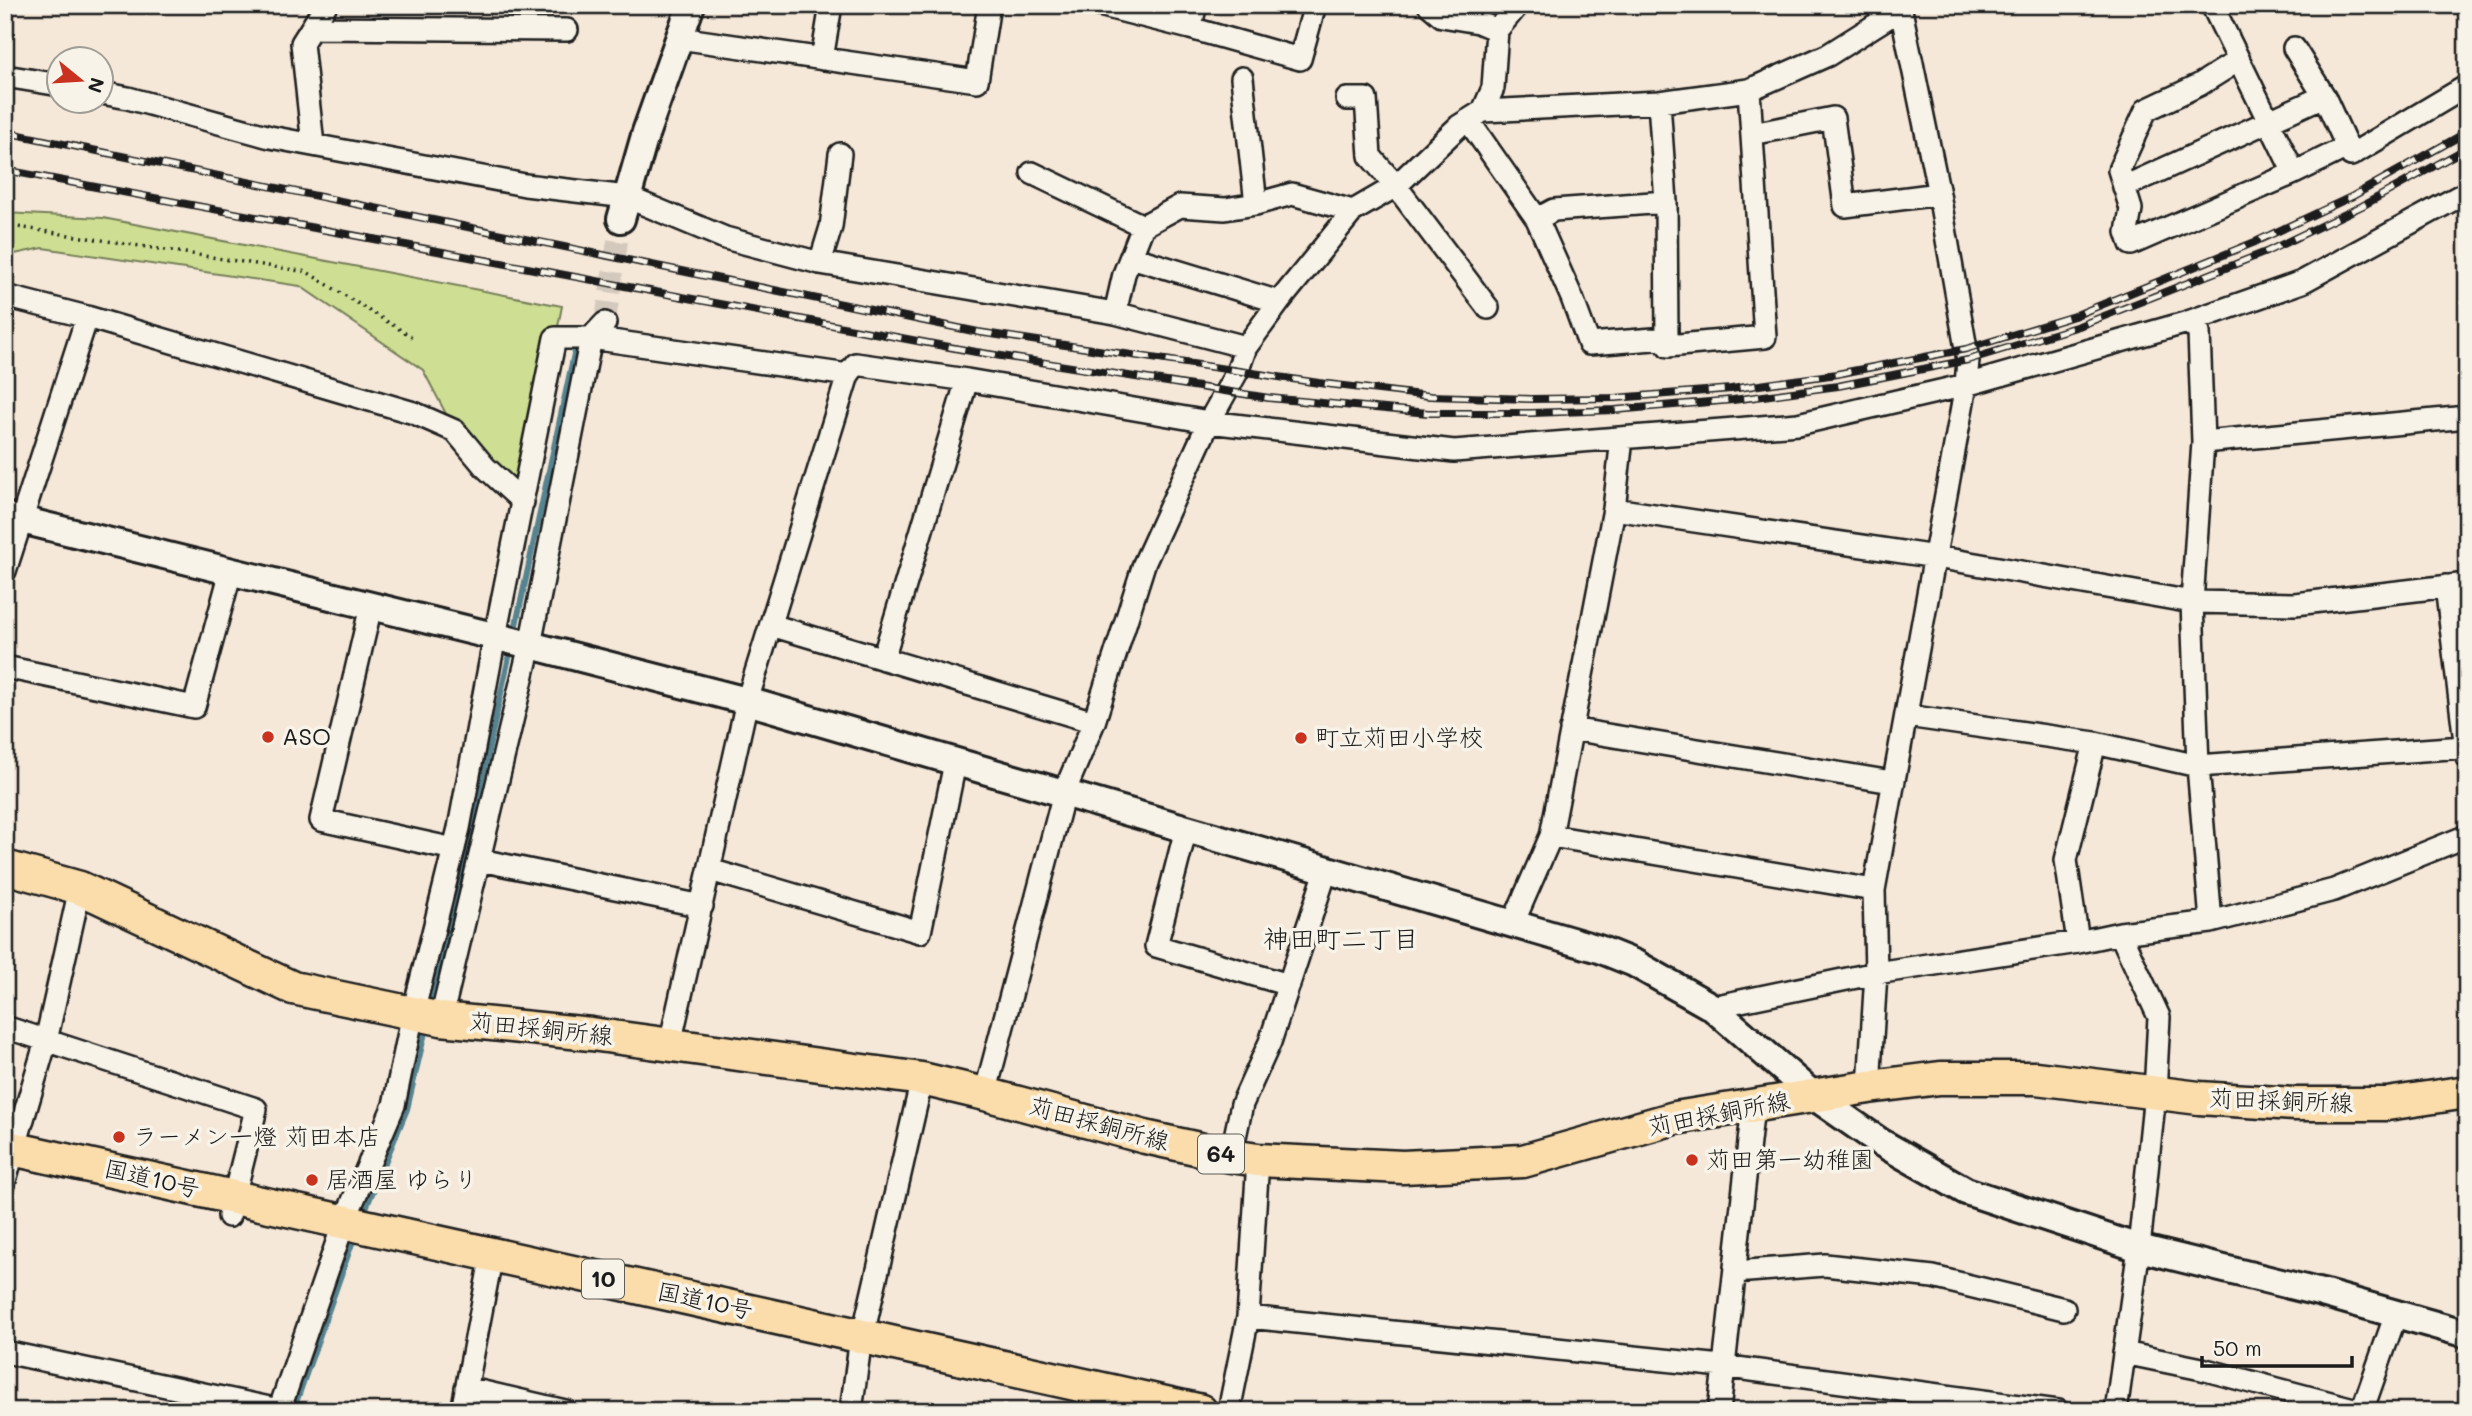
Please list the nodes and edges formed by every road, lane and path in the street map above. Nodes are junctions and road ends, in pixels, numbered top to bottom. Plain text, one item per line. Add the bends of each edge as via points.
1 (326, 5) edge
2 (691, 5) edge
3 (831, 5) edge
4 (989, 5) edge
5 (1099, 5) edge
6 (1196, 5) edge
7 (1315, 5) edge
8 (1429, 5) edge
9 (1518, 5) edge
10 (2217, 5) edge
11 (1900, 7) edge
12 (312, 28) junction
13 (1190, 28) junction
14 (567, 30) dead end
15 (1497, 30) junction
16 (679, 37) junction
17 (2294, 48) dead end
18 (822, 60) junction
19 (2239, 60) junction
20 (5, 76) edge
21 (1242, 78) dead end
22 (46, 83) edge
23 (2467, 86) edge
24 (1749, 90) junction
25 (116, 96) edge
26 (2323, 96) junction
27 (1347, 99) dead end
28 (1659, 103) junction
29 (1476, 116) junction
30 (2269, 121) junction
31 (1752, 134) junction
32 (313, 145) junction
33 (2347, 147) junction
34 (840, 155) dead end
35 (1032, 173) dead end
36 (2294, 173) junction
37 (1396, 186) junction
38 (2124, 187) junction
39 (2467, 191) edge
40 (1939, 194) junction
41 (1666, 202) junction
42 (1256, 204) junction
43 (624, 208) junction
44 (1353, 211) junction
45 (1538, 219) junction
46 (5, 226) edge
47 (12, 226) junction
48 (1143, 226) junction
49 (5, 238) edge
50 (1131, 257) junction
51 (820, 263) junction
52 (5, 296) edge
53 (1279, 302) junction
54 (1488, 308) dead end
55 (1115, 313) junction
56 (87, 317) junction
57 (2188, 322) junction
58 (598, 331) junction
59 (412, 337) dead end
60 (1667, 338) junction
61 (1246, 347) junction
62 (848, 375) junction
63 (967, 380) junction
64 (1966, 385) junction
65 (2467, 417) edge
66 (1209, 422) junction
67 (1622, 438) junction
68 (2203, 442) junction
69 (523, 502) junction
70 (1614, 509) junction
71 (14, 518) edge
72 (1936, 557) junction
73 (5, 571) edge
74 (230, 571) junction
75 (2456, 585) edge
76 (2192, 602) junction
77 (371, 606) junction
78 (771, 625) junction
79 (495, 636) junction
80 (530, 645) junction
81 (883, 659) junction
82 (5, 667) edge
83 (747, 701) junction
84 (1907, 716) junction
85 (1094, 722) junction
86 (1571, 729) junction
87 (2095, 743) junction
88 (2465, 753) edge
89 (955, 763) junction
90 (2198, 766) junction
91 (1892, 782) junction
92 (1064, 793) junction
93 (1186, 829) junction
94 (1551, 836) junction
95 (2467, 836) edge
96 (454, 849) junction
97 (480, 860) junction
98 (5, 867) edge
99 (710, 870) junction
100 (1326, 871) junction
101 (80, 888) junction
102 (1874, 890) junction
103 (702, 906) junction
104 (2211, 922) junction
105 (1513, 923) junction
106 (2120, 933) junction
107 (2078, 942) junction
108 (1876, 974) junction
109 (1289, 985) junction
110 (1712, 1007) junction
111 (427, 1016) junction
112 (5, 1027) edge
113 (46, 1041) junction
114 (670, 1044) junction
115 (922, 1079) junction
116 (1869, 1087) junction
117 (2467, 1092) edge
118 (2155, 1093) junction
119 (985, 1094) junction
120 (1814, 1096) junction
121 (1753, 1106) junction
122 (1245, 1158) junction
123 (7, 1161) edge
124 (231, 1207) junction
125 (341, 1231) junction
126 (2139, 1248) junction
127 (489, 1270) junction
128 (1735, 1272) junction
129 (2064, 1309) dead end
130 (2396, 1314) junction
131 (1248, 1317) junction
132 (2467, 1334) edge
133 (861, 1343) junction
134 (5, 1352) edge
135 (2124, 1353) junction
136 (1722, 1366) junction
137 (466, 1388) junction
138 (279, 1410) edge
139 (462, 1411) edge
140 (565, 1411) edge
141 (851, 1411) edge
142 (1118, 1411) edge
143 (1200, 1411) edge
144 (1229, 1411) edge
145 (1718, 1411) edge
146 (2058, 1411) edge
147 (2116, 1411) edge
148 (2362, 1411) edge

1 - 12 street
2 - 16 street
3 - 18 street
4 - 18 street via 977,81
5 - 13 street
6 - 13 street
7 - 13 street via 1300,59
8 - 15 street via 1442,16
9 - 15 street
10 - 19 street via 2213,6
11 - 24 street via 1828,55
11 - 40 street
12 - 14 street
12 - 32 street via 302,43
15 - 29 street via 1493,89
16 - 18 street
16 - 43 street
17 - 26 street
19 - 30 street
19 - 38 street via 2146,110 2119,170
20 - 22 street
21 - 42 street
23 - 33 street via 2351,155
24 - 28 street
24 - 31 street
25 - 32 street
26 - 30 street
26 - 33 street
27 - 37 street via 1366,99 1370,156
28 - 29 street
28 - 41 street
29 - 37 street via 1459,125
29 - 45 street
30 - 36 street
30 - 38 street
31 - 40 street via 1833,118 1845,206
31 - 60 street via 1765,337 1668,346
32 - 43 street
33 - 36 street
34 - 51 street via 831,227
35 - 48 street
36 - 38 street via 2131,244 2127,232 2131,209
37 - 44 street
37 - 54 street
39 - 57 street via 2302,282
40 - 64 street via 1968,360
41 - 45 street via 1554,211
41 - 60 street
42 - 44 street via 1292,194
42 - 48 street via 1225,209 1180,206
43 - 51 street
44 - 53 street
45 - 60 street via 1589,344
46 - 47 path
47 - 49 path
47 - 59 path via 307,272
48 - 50 street
50 - 53 street
50 - 55 street
51 - 55 street
52 - 56 street
53 - 61 street
55 - 61 street
56 - 69 street via 414,413 455,431
56 - 71 street
57 - 64 street
57 - 68 street via 2199,332
58 - 62 street
58 - 69 street via 555,338
58 - 80 street
61 - 66 street
62 - 63 street via 856,364
62 - 78 street
63 - 66 street
63 - 81 street
64 - 67 street via 1798,424
64 - 72 street
65 - 68 street
66 - 67 street via 1454,451
66 - 85 street via 1144,564
67 - 70 street
68 - 76 street
69 - 79 street
70 - 72 street
70 - 86 street
71 - 73 street
71 - 74 street
72 - 76 street
72 - 84 street
74 - 77 street
74 - 82 street via 194,708
75 - 76 street via 2295,604
75 - 88 street
76 - 90 street
77 - 79 street
77 - 96 street via 321,820
78 - 81 street
78 - 83 street
79 - 80 street
79 - 96 street
80 - 83 street
80 - 97 street
81 - 85 street
83 - 89 street
83 - 99 street
84 - 87 street
84 - 91 street
85 - 92 street
86 - 91 street
86 - 94 street
87 - 90 street
87 - 107 street via 2066,860
88 - 90 street
89 - 92 street
89 - 99 street via 920,932
90 - 104 street
91 - 102 street
92 - 93 street
92 - 119 street
93 - 100 street
93 - 109 street via 1156,946
94 - 102 street
94 - 105 street
95 - 104 street via 2334,890
96 - 111 street
97 - 103 street
97 - 111 street
98 - 101 main road, 苅田採銅所線 / 64
99 - 103 street
100 - 105 street
100 - 109 street
101 - 111 main road, 苅田採銅所線 / 64 via 293,988
101 - 113 street
102 - 108 street
103 - 114 street
104 - 106 street
105 - 110 street via 1634,963
106 - 107 street
106 - 118 street via 2159,1017
107 - 108 street
108 - 110 street
108 - 116 street
109 - 122 street via 1242,1104
110 - 120 street
111 - 114 main road, 苅田採銅所線 / 64
111 - 125 street
112 - 113 street
113 - 123 street
113 - 124 street via 256,1109
114 - 115 main road, 苅田採銅所線 / 64
115 - 119 main road, 苅田採銅所線 / 64
115 - 133 street
116 - 118 main road, 苅田採銅所線 / 64 via 1940,1078 2036,1078
116 - 120 main road, 苅田採銅所線 / 64
117 - 118 main road, 苅田採銅所線 / 64 via 2387,1104
118 - 126 street
119 - 122 main road, 苅田採銅所線 / 64 via 1145,1137
120 - 121 main road, 苅田採銅所線 / 64
120 - 126 street via 1880,1142 1966,1191
121 - 122 main road, 苅田採銅所線 / 64 via 1675,1118 1523,1161 1403,1167
121 - 128 street
122 - 131 street
123 - 124 highway, 国道10号 / 10
124 - 125 highway, 国道10号 / 10
125 - 127 highway, 国道10号 / 10
125 - 133 highway, 国道10号 / 10
125 - 138 street
126 - 130 street
126 - 135 street
127 - 133 highway, 国道10号 / 10 via 682,1315
127 - 137 street
128 - 129 street via 1825,1265 1933,1277
128 - 136 street
130 - 132 street
130 - 148 street
131 - 136 street
131 - 144 street
133 - 141 street
133 - 142 highway, 国道10号 / 10
133 - 143 highway, 国道10号 / 10
134 - 138 street
135 - 147 street
135 - 148 street via 2202,1368
136 - 145 street
136 - 146 street
137 - 139 street
137 - 140 street

